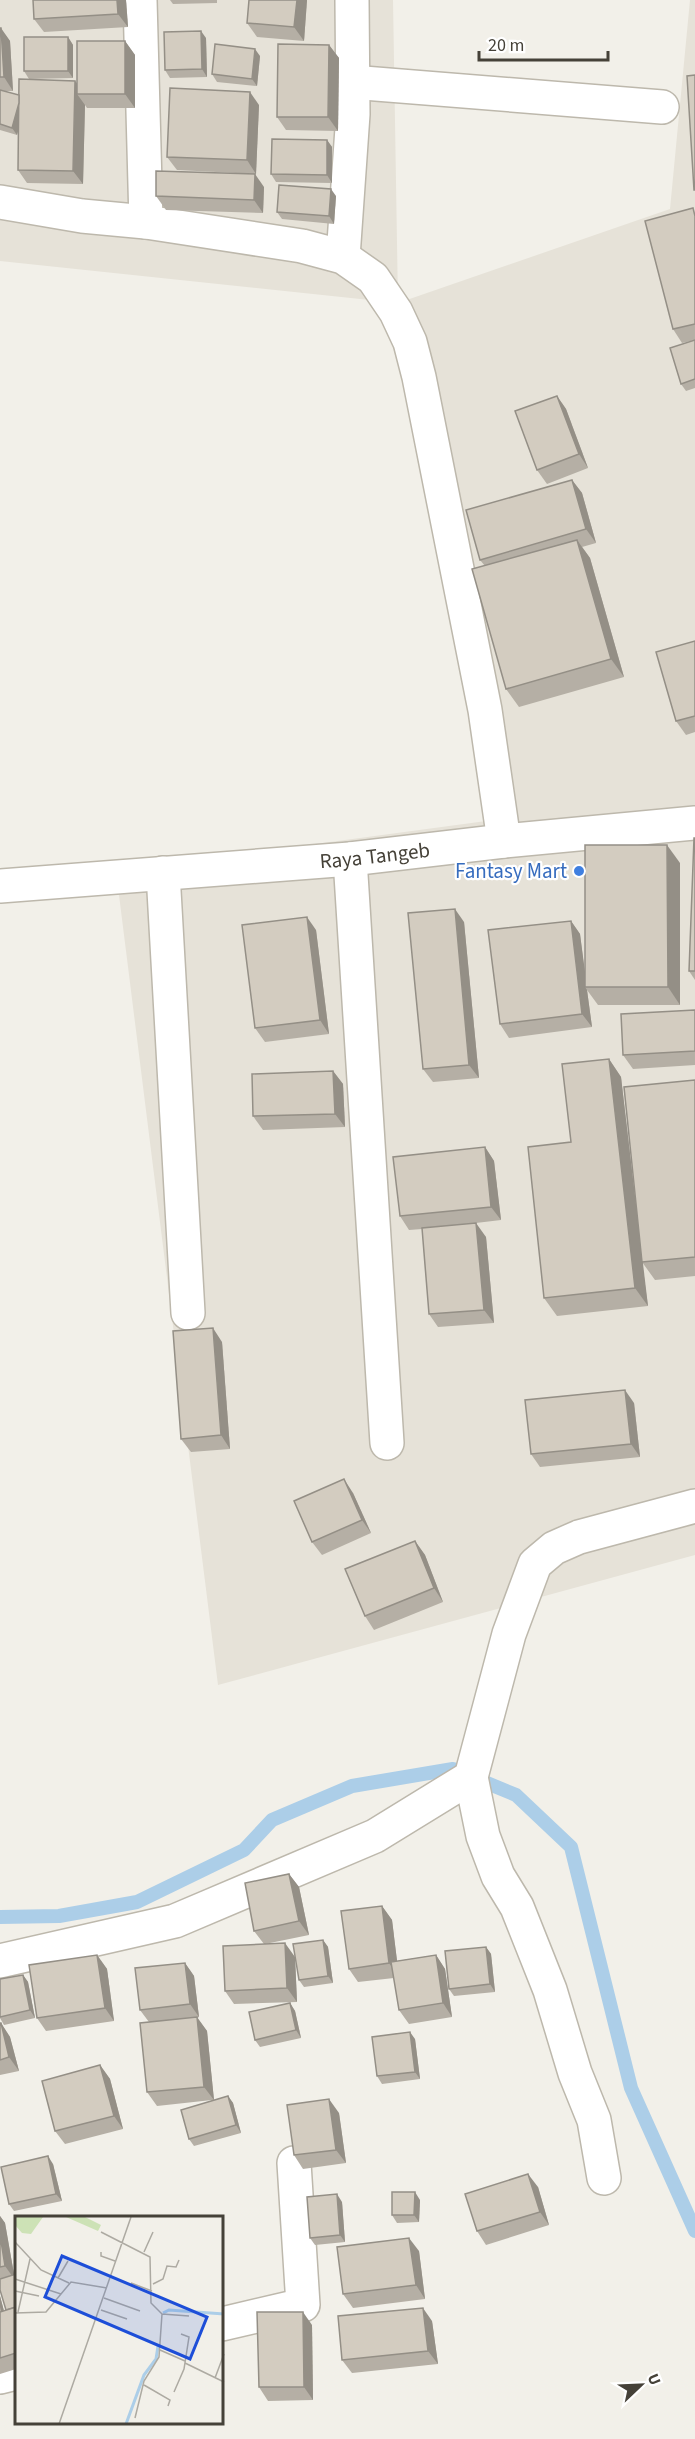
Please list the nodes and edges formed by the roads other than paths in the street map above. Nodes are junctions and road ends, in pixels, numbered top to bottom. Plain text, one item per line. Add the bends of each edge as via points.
1 (140, 0) edge
2 (352, 0) edge
3 (351, 82) junction
4 (662, 107) dead end
5 (0, 202) edge
6 (146, 222) junction
7 (343, 257) junction
8 (695, 823) edge
9 (504, 841) junction
10 (350, 859) junction
11 (163, 873) junction
12 (0, 886) edge
13 (188, 1313) dead end
14 (387, 1443) dead end
15 (695, 1506) edge
16 (471, 1777) junction
17 (0, 1961) edge
18 (294, 2163) edge
19 (604, 2178) dead end
20 (224, 2324) edge
21 (15, 2373) edge
22 (0, 2377) edge

1 - 6 street
2 - 3 street
3 - 4 street
3 - 7 street via 353,114
5 - 6 street
6 - 7 street via 302,246
7 - 9 street via 373,278 410,342 484,710
8 - 9 street, Raya Tangeb
9 - 10 street, Raya Tangeb
10 - 11 street, Raya Tangeb
10 - 14 street
11 - 12 street, Raya Tangeb
11 - 13 street
15 - 16 street via 579,1537 554,1548 535,1564 509,1634
16 - 17 street via 375,1836 175,1921
16 - 19 street via 483,1836 550,1990 594,2120
18 - 20 street via 303,2305
21 - 22 street

